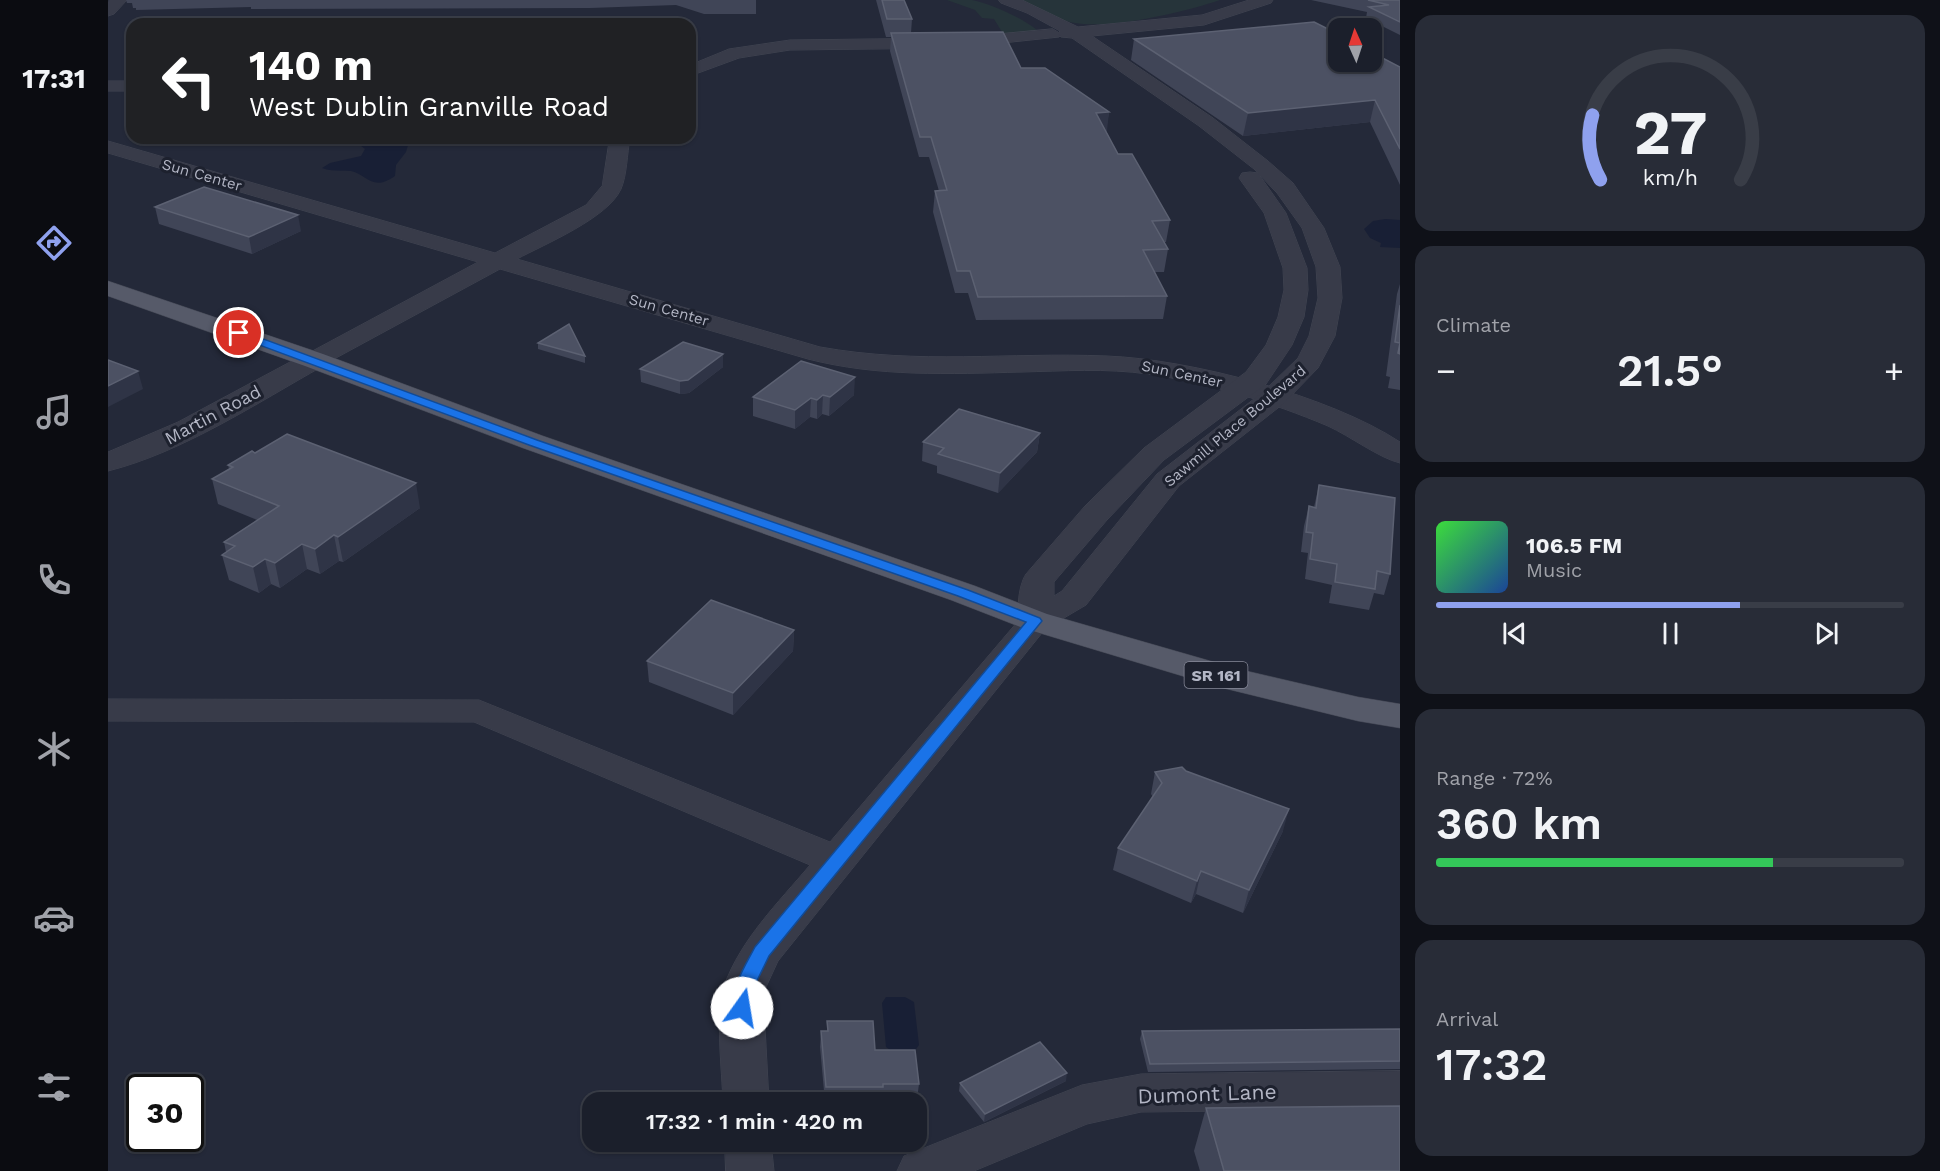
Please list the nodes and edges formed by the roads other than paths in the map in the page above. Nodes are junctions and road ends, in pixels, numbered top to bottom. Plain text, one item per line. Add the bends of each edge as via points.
1 (119, 0) edge
2 (1238, 0) edge
3 (1265, 0) edge
4 (1000, 1) edge
5 (108, 11) edge
6 (1167, 23) junction
7 (1075, 32) junction
8 (1053, 34) junction
9 (696, 68) edge
10 (108, 86) edge
11 (126, 86) edge
12 (619, 144) edge
13 (108, 147) edge
14 (499, 261) junction
15 (108, 288) edge
16 (314, 360) junction
17 (1243, 388) junction
18 (1273, 398) junction
19 (1400, 455) edge
20 (108, 462) edge
21 (1035, 621) junction
22 (108, 710) edge
23 (1400, 716) edge
24 (837, 861) junction
25 (1400, 1090) edge
26 (746, 1092) edge
27 (749, 1152) edge
28 (750, 1171) edge
29 (921, 1171) edge

1 - 5 street
2 - 6 street
3 - 6 street via 1204,20
4 - 7 street, Sawmill Place Boulevard via 1034,10
4 - 8 street, Sawmill Place Boulevard
6 - 7 street
7 - 8 street
7 - 18 street, Sawmill Place Boulevard via 1242,148 1285,188 1313,228 1328,267 1328,316 1309,363
8 - 9 street via 955,43 790,45 735,53
8 - 17 street, Sawmill Place Boulevard via 1217,147 1248,174 1275,213 1295,268 1296,290 1291,317 1279,345 1256,378
10 - 11 street
12 - 14 street via 612,186 602,200
13 - 14 street, Sun Center
14 - 16 street
14 - 17 street, Sun Center via 837,358 913,364 1136,364
15 - 16 main road, SR 161
16 - 20 street, Martin Road via 204,421
16 - 21 main road, SR 161
17 - 18 street, Sun Center
17 - 21 street, Sawmill Place Boulevard via 1154,454 1096,513 1038,581
18 - 19 street, Sun Center via 1344,422
18 - 21 street, Sawmill Place Boulevard via 1168,480 1074,598
21 - 23 main road, SR 161 via 1232,679
21 - 24 street
22 - 24 street via 479,711
24 - 26 street via 761,952 745,987 742,1008
25 - 29 street, Dumont Lane via 1141,1093 1082,1105
27 - 28 street

